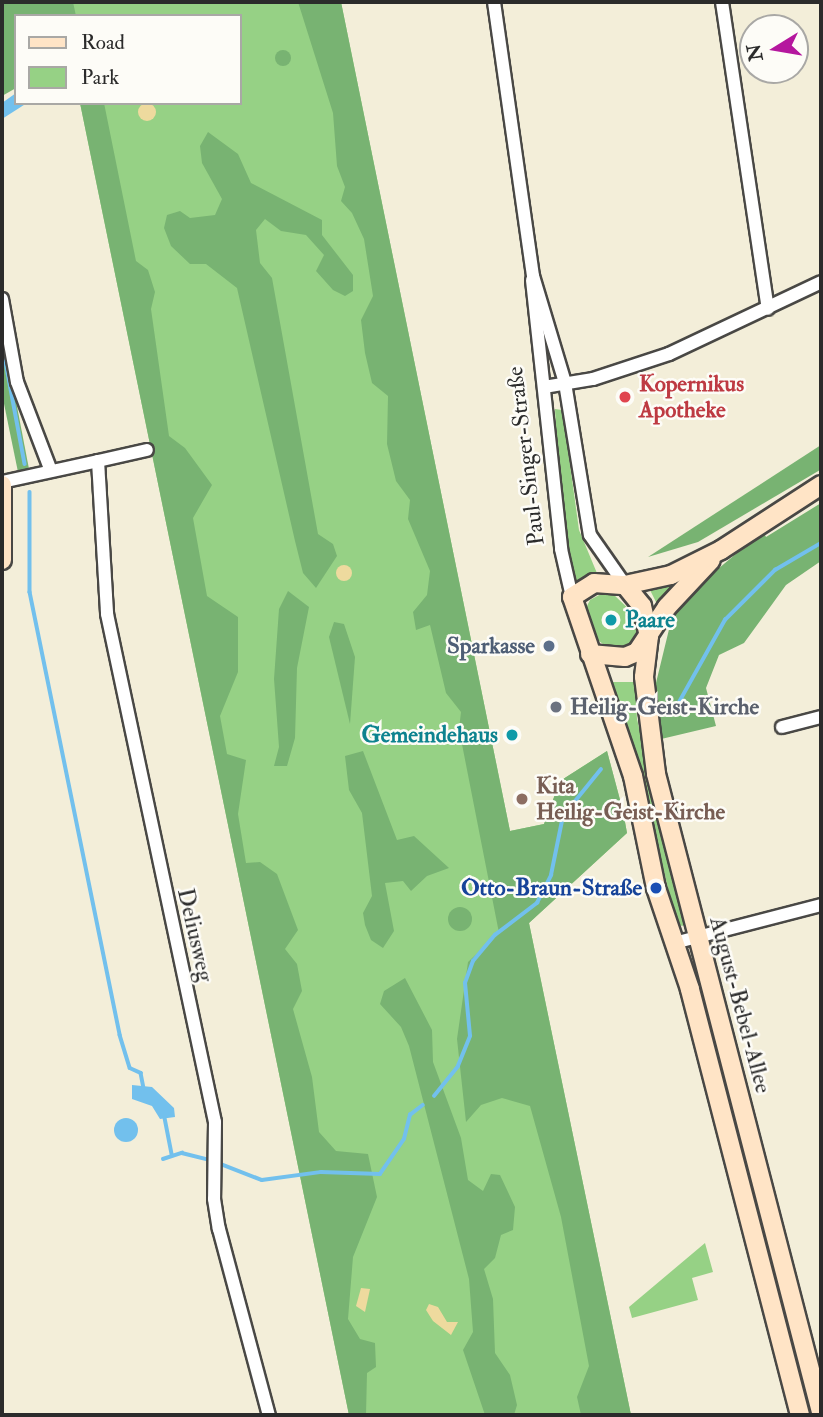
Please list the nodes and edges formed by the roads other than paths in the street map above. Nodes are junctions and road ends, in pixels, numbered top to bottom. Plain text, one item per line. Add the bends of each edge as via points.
1 (494, 2) edge
2 (722, 2) edge
3 (533, 276) junction
4 (821, 282) edge
5 (2, 299) edge
6 (768, 309) junction
7 (565, 383) junction
8 (544, 387) junction
9 (148, 450) dead end
10 (98, 461) junction
11 (51, 471) junction
12 (2, 483) edge
13 (821, 485) edge
14 (721, 551) junction
15 (2, 560) edge
16 (625, 585) junction
17 (572, 597) junction
18 (642, 606) joint
19 (580, 628) joint
20 (649, 636) junction
21 (590, 654) junction
22 (821, 717) edge
23 (782, 727) dead end
24 (821, 905) edge
25 (698, 938) junction
26 (674, 943) junction
27 (821, 1412) edge
28 (269, 1415) edge
29 (800, 1415) edge

1 - 3 street, Paul-Singer-Straße
2 - 6 street
3 - 7 street, Paul-Singer-Straße
3 - 8 street, Paul-Singer-Straße via 530,290
4 - 6 street
5 - 11 street via 17,382
6 - 7 street via 669,354 593,379
7 - 8 street
7 - 16 street, Paul-Singer-Straße via 590,535
8 - 17 street, Paul-Singer-Straße via 561,549
9 - 10 street
10 - 11 street
10 - 28 street, Deliusweg via 107,614 215,1122 219,1229
11 - 12 street
12 - 15 street
13 - 14 street
14 - 16 street via 671,575
14 - 20 street via 667,607
16 - 17 street via 594,583
16 - 18 street, Paul-Singer-Straße
17 - 19 street, Paul-Singer-Straße
18 - 20 street, August-Bebel-Allee
19 - 21 street, August-Bebel-Allee
20 - 21 street via 637,652 625,657
20 - 25 street, August-Bebel-Allee via 646,715 656,774
21 - 26 street, August-Bebel-Allee via 633,776 656,888
22 - 23 street
24 - 25 street
25 - 26 street
25 - 27 street, August-Bebel-Allee
26 - 29 street, August-Bebel-Allee

